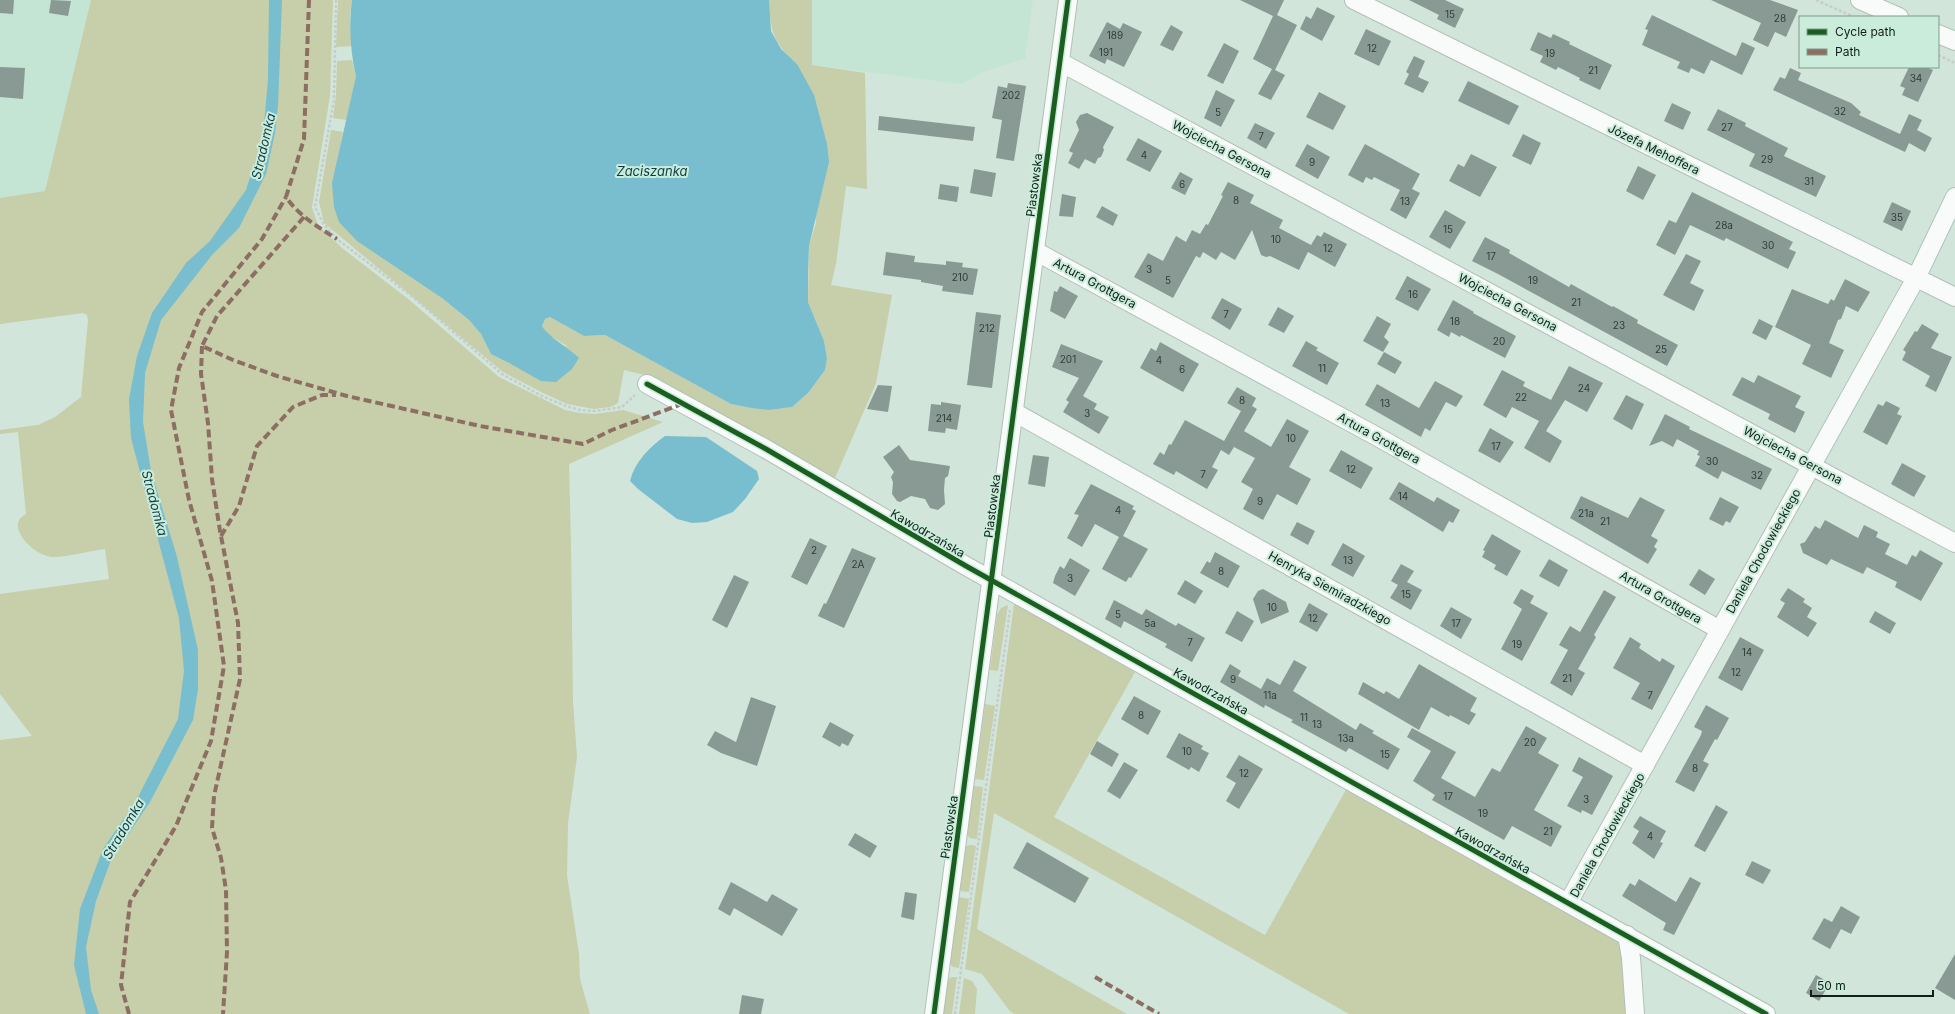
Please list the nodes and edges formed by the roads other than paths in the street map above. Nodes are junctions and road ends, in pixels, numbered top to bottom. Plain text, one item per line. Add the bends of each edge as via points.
1 (1068, 0) edge
2 (1354, 0) edge
3 (1860, 0) edge
4 (1897, 16) edge
5 (1939, 34) edge
6 (1955, 41) edge
7 (1060, 62) junction
8 (1955, 197) edge
9 (1035, 251) junction
10 (1916, 278) junction
11 (1955, 297) edge
12 (647, 384) road end
13 (1014, 412) junction
14 (1811, 464) junction
15 (1955, 542) edge
16 (992, 580) junction
17 (1720, 630) junction
18 (1646, 765) junction
19 (1568, 903) junction
20 (1627, 936) junction
21 (934, 1014) edge
22 (1635, 1014) edge
23 (1766, 1014) edge

1 - 7 street, Piastowska
2 - 10 street, Józefa Mehoffera
3 - 4 street
5 - 6 street
7 - 9 street, Piastowska
7 - 14 street, Wojciecha Gersona
8 - 10 street, Daniela Chodowieckiego
9 - 13 street, Piastowska
9 - 17 street, Artura Grottgera via 1383,440
10 - 11 street, Józefa Mehoffera
10 - 14 street, Daniela Chodowieckiego
12 - 16 street, Kawodrzańska via 766,449
13 - 16 street, Piastowska
13 - 18 street, Henryka Siemiradzkiego
14 - 15 street, Wojciecha Gersona
14 - 17 street, Daniela Chodowieckiego
16 - 19 street, Kawodrzańska
16 - 21 street, Piastowska
17 - 18 street, Daniela Chodowieckiego
18 - 19 street, Daniela Chodowieckiego
19 - 20 street, Kawodrzańska
20 - 22 street
20 - 23 street, Kawodrzańska

